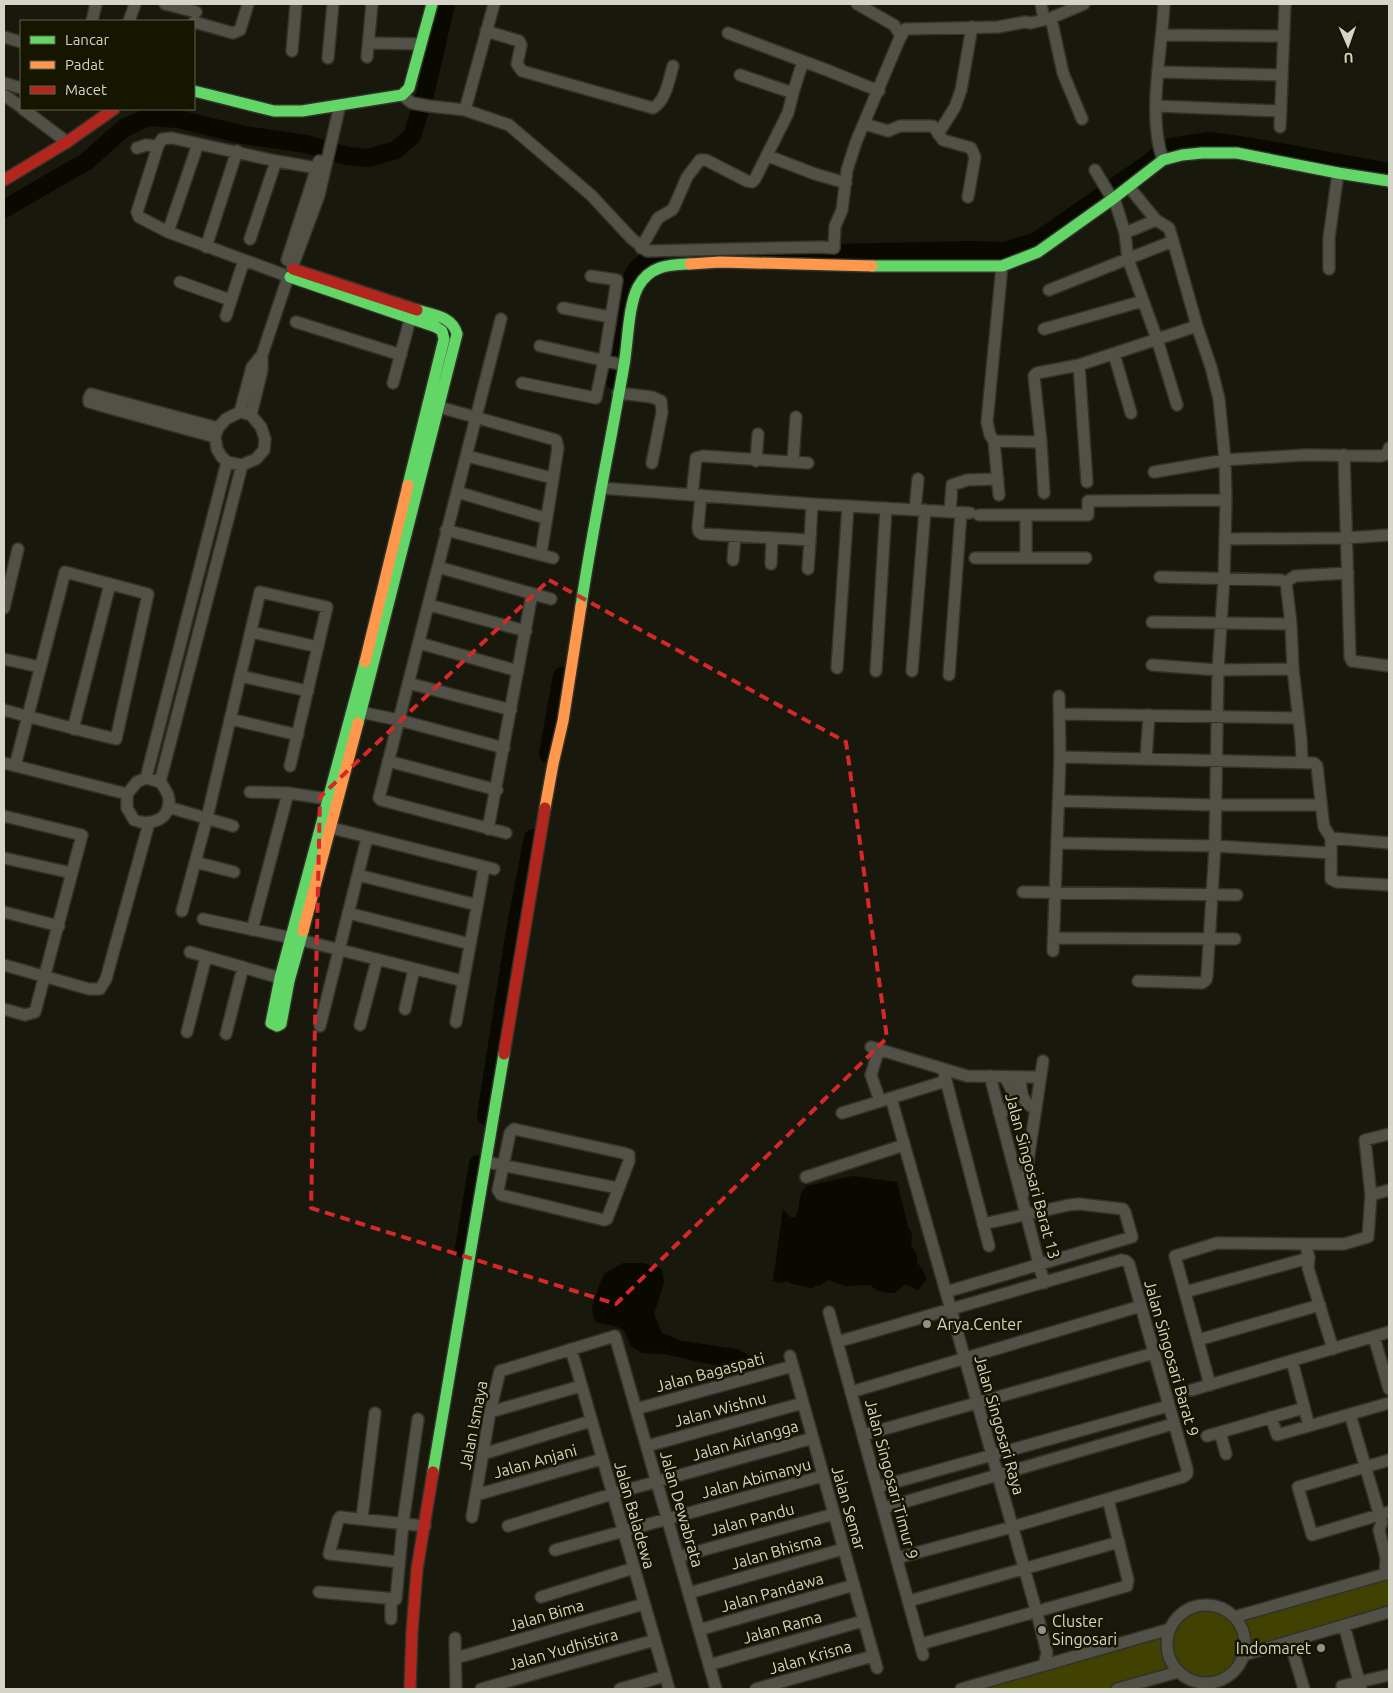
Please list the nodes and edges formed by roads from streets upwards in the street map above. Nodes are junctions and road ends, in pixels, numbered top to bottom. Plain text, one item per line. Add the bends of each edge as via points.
1 (96, 4) edge
2 (135, 4) edge
3 (165, 4) edge
4 (248, 4) edge
5 (296, 4) edge
6 (333, 4) edge
7 (372, 4) edge
8 (432, 4) edge
9 (494, 4) edge
10 (1041, 4) edge
11 (1084, 4) edge
12 (1164, 4) edge
13 (1284, 4) edge
14 (864, 6) edge
15 (195, 15) edge
16 (1048, 19) junction
17 (92, 20) edge
18 (129, 20) edge
19 (972, 27) junction
20 (486, 31) junction
21 (728, 33) dead end
22 (1163, 35) junction
23 (4, 36) edge
24 (901, 36) junction
25 (1283, 36) junction
26 (20, 42) edge
27 (369, 43) junction
28 (421, 44) junction
29 (292, 51) dead end
30 (367, 57) dead end
31 (328, 58) dead end
32 (803, 61) junction
33 (673, 66) dead end
34 (1158, 72) junction
35 (740, 75) dead end
36 (1282, 75) junction
37 (4, 83) edge
38 (20, 88) edge
39 (879, 91) junction
40 (195, 92) edge
41 (793, 93) junction
42 (4, 95) edge
43 (407, 99) junction
44 (335, 106) junction
45 (1156, 106) junction
46 (20, 107) edge
47 (25, 110) edge
48 (113, 110) edge
49 (465, 110) junction
50 (1281, 111) junction
51 (1082, 120) dead end
52 (865, 124) junction
53 (1280, 127) dead end
54 (938, 134) junction
55 (67, 142) junction
56 (198, 144) junction
57 (158, 146) junction
58 (137, 148) dead end
59 (237, 151) junction
60 (768, 156) junction
61 (1162, 156) junction
62 (276, 162) junction
63 (322, 167) junction
64 (1095, 170) dead end
65 (1338, 173) junction
66 (4, 180) edge
67 (1389, 181) edge
68 (846, 182) junction
69 (1129, 187) junction
70 (1112, 196) junction
71 (968, 197) dead end
72 (1156, 220) junction
73 (168, 232) junction
74 (1124, 233) junction
75 (250, 239) dead end
76 (1173, 241) junction
77 (206, 247) junction
78 (642, 248) junction
79 (834, 258) junction
80 (1128, 259) junction
81 (244, 260) junction
82 (1002, 266) junction
83 (1329, 269) dead end
84 (288, 272) junction
85 (591, 276) dead end
86 (180, 282) dead end
87 (1049, 290) dead end
88 (230, 300) junction
89 (1143, 301) junction
90 (563, 308) dead end
91 (412, 313) junction
92 (226, 316) dead end
93 (610, 317) junction
94 (501, 319) dead end
95 (449, 320) junction
96 (296, 322) dead end
97 (1197, 326) junction
98 (1044, 329) dead end
99 (442, 331) junction
100 (1157, 339) junction
101 (540, 346) dead end
102 (1114, 354) junction
103 (401, 355) junction
104 (604, 360) junction
105 (622, 364) junction
106 (1079, 365) junction
107 (393, 383) dead end
108 (522, 383) dead end
109 (618, 392) junction
110 (1177, 405) dead end
111 (434, 406) junction
112 (245, 413) junction
113 (1132, 413) dead end
114 (476, 417) junction
115 (796, 417) dead end
116 (217, 432) junction
117 (758, 434) dead end
118 (994, 441) junction
119 (1041, 442) junction
120 (1389, 448) edge
121 (1344, 455) junction
122 (467, 456) junction
123 (1225, 460) junction
124 (756, 461) junction
125 (227, 462) junction
126 (793, 462) junction
127 (652, 463) dead end
128 (808, 463) dead end
129 (242, 466) junction
130 (1154, 472) dead end
131 (552, 478) junction
132 (998, 479) junction
133 (918, 480) dead end
134 (1087, 482) dead end
135 (601, 488) junction
136 (457, 492) junction
137 (1044, 493) dead end
138 (696, 495) junction
139 (999, 495) dead end
140 (1226, 500) junction
141 (812, 504) junction
142 (848, 506) junction
143 (886, 508) junction
144 (920, 510) junction
145 (965, 513) junction
146 (1026, 515) junction
147 (546, 518) junction
148 (446, 530) junction
149 (1389, 535) edge
150 (735, 536) junction
151 (772, 538) junction
152 (1346, 538) junction
153 (1225, 539) junction
154 (810, 540) junction
155 (541, 554) junction
156 (4, 557) edge
157 (553, 558) dead end
158 (975, 558) dead end
159 (1026, 558) junction
160 (1086, 558) dead end
161 (733, 560) dead end
162 (770, 564) dead end
163 (438, 567) junction
164 (808, 569) dead end
165 (1348, 573) junction
166 (1160, 577) dead end
167 (1224, 578) junction
168 (1286, 582) junction
169 (110, 584) junction
170 (532, 594) junction
171 (551, 599) dead end
172 (429, 605) junction
173 (4, 608) edge
174 (1152, 622) dead end
175 (1222, 623) junction
176 (1291, 624) junction
177 (526, 631) junction
178 (251, 632) junction
179 (419, 643) junction
180 (318, 647) junction
181 (4, 658) edge
182 (1152, 665) dead end
183 (1389, 666) edge
184 (40, 667) junction
185 (838, 668) dead end
186 (1293, 669) junction
187 (1218, 670) junction
188 (518, 671) junction
189 (876, 671) dead end
190 (912, 671) dead end
191 (949, 675) dead end
192 (240, 676) junction
193 (408, 683) junction
194 (308, 691) junction
195 (1059, 696) dead end
196 (4, 710) edge
197 (511, 710) junction
198 (356, 711) junction
199 (1060, 714) junction
200 (1149, 715) junction
201 (28, 716) junction
202 (1217, 716) junction
203 (1298, 718) junction
204 (230, 719) junction
205 (399, 720) junction
206 (73, 729) junction
207 (298, 735) junction
208 (504, 748) junction
209 (1060, 757) junction
210 (1146, 759) junction
211 (1216, 760) junction
212 (388, 762) junction
213 (1302, 762) junction
214 (10, 765) edge
215 (290, 766) dead end
216 (146, 778) junction
217 (160, 782) junction
218 (497, 790) junction
219 (250, 792) dead end
220 (288, 793) junction
221 (127, 794) junction
222 (328, 799) junction
223 (1058, 801) junction
224 (1215, 805) junction
225 (1321, 805) junction
226 (168, 807) junction
227 (4, 816) edge
228 (207, 818) junction
229 (149, 824) junction
230 (233, 826) dead end
231 (326, 827) junction
232 (488, 829) junction
233 (506, 834) dead end
234 (367, 838) junction
235 (1331, 838) junction
236 (1389, 842) edge
237 (1056, 843) junction
238 (1215, 846) junction
239 (1331, 853) junction
240 (4, 858) edge
241 (195, 862) junction
242 (234, 872) dead end
243 (72, 874) junction
244 (358, 874) junction
245 (1389, 885) edge
246 (1022, 892) dead end
247 (1054, 892) junction
248 (1237, 894) dead end
249 (1212, 895) junction
250 (477, 905) junction
251 (182, 911) dead end
252 (4, 912) edge
253 (348, 913) junction
254 (203, 919) dead end
255 (59, 926) junction
256 (252, 930) junction
257 (1053, 938) junction
258 (1210, 939) junction
259 (1234, 939) dead end
260 (296, 940) junction
261 (470, 944) junction
262 (339, 950) junction
263 (190, 952) dead end
264 (1053, 952) dead end
265 (206, 957) junction
266 (377, 960) junction
267 (4, 965) edge
268 (243, 968) junction
269 (414, 969) junction
270 (46, 977) junction
271 (463, 981) junction
272 (1138, 982) dead end
273 (4, 1009) edge
274 (405, 1009) dead end
275 (456, 1022) dead end
276 (360, 1025) dead end
277 (320, 1026) dead end
278 (187, 1032) dead end
279 (226, 1034) dead end
280 (1043, 1061) dead end
281 (943, 1069) junction
282 (990, 1076) junction
283 (1004, 1076) junction
284 (1020, 1077) junction
285 (1040, 1077) junction
286 (946, 1081) junction
287 (886, 1099) junction
288 (1036, 1109) junction
289 (999, 1112) junction
290 (842, 1113) dead end
291 (1389, 1134) edge
292 (904, 1145) junction
293 (1028, 1156) junction
294 (1011, 1158) junction
295 (486, 1162) junction
296 (503, 1166) junction
297 (806, 1177) dead end
298 (618, 1188) junction
299 (1389, 1190) edge
300 (1371, 1196) junction
301 (1022, 1198) junction
302 (1026, 1215) junction
303 (983, 1224) junction
304 (1304, 1244) junction
305 (989, 1246) dead end
306 (1309, 1258) junction
307 (1040, 1265) junction
308 (1044, 1283) junction
309 (946, 1292) junction
310 (1185, 1292) junction
311 (1320, 1305) junction
312 (1141, 1306) junction
313 (950, 1310) junction
314 (829, 1312) dead end
315 (1389, 1332) edge
316 (1374, 1337) junction
317 (617, 1338) joint
318 (1198, 1340) junction
319 (837, 1342) junction
320 (570, 1349) junction
321 (1333, 1349) junction
322 (1154, 1353) junction
323 (964, 1359) junction
324 (791, 1361) joint
325 (1292, 1362) junction
326 (1210, 1384) junction
327 (1389, 1385) edge
328 (581, 1386) junction
329 (1192, 1390) dead end
330 (851, 1392) junction
331 (976, 1402) junction
332 (803, 1403) junction
333 (1389, 1403) edge
334 (1168, 1406) junction
335 (1304, 1408) junction
336 (636, 1409) junction
337 (490, 1412) junction
338 (375, 1413) dead end
339 (1350, 1414) junction
340 (1272, 1418) junction
341 (418, 1419) dead end
342 (591, 1421) junction
343 (1173, 1424) junction
344 (1309, 1426) junction
345 (1220, 1432) junction
346 (863, 1435) junction
347 (1207, 1436) dead end
348 (813, 1438) junction
349 (647, 1446) junction
350 (483, 1454) junction
351 (1226, 1454) dead end
352 (992, 1456) junction
353 (602, 1459) junction
354 (1389, 1460) edge
355 (1366, 1466) junction
356 (823, 1476) junction
357 (998, 1476) junction
358 (657, 1482) junction
359 (878, 1487) junction
360 (476, 1494) junction
361 (612, 1494) junction
362 (1108, 1499) junction
363 (884, 1508) junction
364 (834, 1514) junction
365 (472, 1517) dead end
366 (362, 1518) junction
367 (667, 1518) junction
368 (1385, 1519) edge
369 (403, 1523) junction
370 (422, 1525) junction
371 (508, 1526) dead end
372 (1012, 1527) junction
373 (623, 1531) junction
374 (1119, 1542) junction
375 (843, 1549) junction
376 (555, 1550) dead end
377 (678, 1557) junction
378 (1388, 1557) edge
379 (897, 1558) junction
380 (399, 1562) junction
381 (634, 1568) junction
382 (1024, 1569) junction
383 (1387, 1573) edge
384 (854, 1585) junction
385 (319, 1592) dead end
386 (689, 1593) junction
387 (541, 1597) dead end
388 (396, 1599) junction
389 (909, 1601) junction
390 (644, 1604) junction
391 (1389, 1612) edge
392 (1037, 1614) junction
393 (1234, 1617) junction
394 (391, 1619) dead end
395 (863, 1621) junction
396 (1344, 1626) junction
397 (700, 1630) junction
398 (1170, 1630) junction
399 (455, 1638) dead end
400 (654, 1640) junction
401 (1290, 1642) junction
402 (1244, 1655) junction
403 (873, 1656) junction
404 (456, 1658) junction
405 (1050, 1658) junction
406 (710, 1665) junction
407 (877, 1668) dead end
408 (1178, 1672) junction
409 (1389, 1675) edge
410 (665, 1676) junction
411 (1342, 1686) dead end
412 (1360, 1686) edge
413 (410, 1689) edge
414 (456, 1689) edge
415 (481, 1689) edge
416 (620, 1689) edge
417 (669, 1689) edge
418 (716, 1689) edge
419 (756, 1689) edge
420 (961, 1689) edge
421 (1117, 1689) edge
422 (1304, 1689) edge

1 - 17 street
2 - 18 street
3 - 15 street
4 - 15 street via 240,30 233,33
5 - 29 street
6 - 31 street
7 - 27 street
8 - 28 street
9 - 20 street
10 - 16 street
11 - 16 street
12 - 22 street
13 - 25 street
14 - 24 street via 894,26
16 - 19 street via 998,27
16 - 51 street via 1063,73
19 - 24 street via 906,29
19 - 54 street via 961,90
20 - 33 street via 519,41 517,64 522,71 652,108 661,100
20 - 49 street
21 - 32 street
22 - 25 street
22 - 34 street
23 - 26 street
24 - 39 street
25 - 36 street
27 - 28 street
27 - 30 street
28 - 43 street
32 - 39 street
32 - 41 street
34 - 36 street
34 - 45 street
35 - 41 street
36 - 50 street
37 - 38 street
39 - 52 street
40 - 44 street via 274,111 294,112
41 - 60 street via 788,113
42 - 46 street
43 - 44 street
43 - 49 street via 428,106
44 - 63 street
45 - 50 street
45 - 61 street
47 - 55 street
48 - 55 street
49 - 78 street via 509,125 591,195
50 - 53 street
52 - 54 street via 888,131 900,126 933,126
52 - 68 street via 847,170
54 - 71 street via 946,142 973,150 975,160
55 - 66 street
56 - 57 street via 165,137
56 - 59 street
56 - 73 street
57 - 58 street
57 - 73 street via 137,215
59 - 62 street
59 - 77 street
60 - 68 street via 814,174
60 - 78 street via 750,182 706,160 698,161 674,207 658,218
61 - 65 street via 1237,153
61 - 69 street
62 - 63 street
62 - 75 street
63 - 84 street
64 - 70 street
65 - 67 street
65 - 83 street via 1329,238
68 - 79 street via 842,210 835,226
69 - 70 street
69 - 72 street
70 - 74 street
70 - 82 street via 1038,252
72 - 74 street
72 - 76 street via 1168,228
73 - 77 street
74 - 80 street
76 - 80 street
76 - 97 street
77 - 81 street
78 - 79 street
79 - 82 street
79 - 105 street via 684,263 659,267 649,272 638,287
80 - 87 street
80 - 89 street
81 - 84 street
81 - 88 street
82 - 118 street via 987,422
84 - 91 street
84 - 112 street via 262,355 262,370
85 - 93 street via 617,280
86 - 88 street
88 - 92 street
89 - 98 street
89 - 100 street
90 - 93 street
91 - 95 street
91 - 99 street
91 - 103 street
93 - 104 street
94 - 114 street
95 - 99 street
95 - 111 street via 457,334
96 - 103 street
97 - 100 street
97 - 123 street via 1219,399
99 - 111 street via 444,342
100 - 102 street
100 - 110 street
101 - 104 street
102 - 106 street
102 - 113 street
103 - 107 street
104 - 105 street
104 - 108 street via 596,398
105 - 109 street
106 - 119 street via 1034,375
106 - 134 street
109 - 127 street via 661,401 662,412
109 - 135 street
111 - 114 street
111 - 198 street
112 - 116 street via 226,418
112 - 129 street via 261,427 265,438 264,450 256,459
114 - 122 street
114 - 131 street via 555,438 558,448
115 - 126 street
116 - 116 street via 91,394 89,398 89,402 106,407
116 - 125 street via 217,449
117 - 124 street
118 - 119 street
118 - 132 street
119 - 137 street
120 - 121 street via 1385,456
121 - 123 street
121 - 152 street
122 - 131 street
122 - 136 street
123 - 130 street
123 - 140 street
124 - 126 street
124 - 138 street via 696,458
125 - 129 street
125 - 216 street
126 - 128 street
129 - 217 street
131 - 147 street
132 - 139 street
132 - 145 street via 952,484
133 - 144 street
135 - 138 street
135 - 295 street
136 - 147 street
136 - 148 street
138 - 141 street
138 - 150 street via 699,532
140 - 146 street via 1088,501 1088,515
140 - 153 street
141 - 142 street
141 - 154 street
142 - 143 street
142 - 185 street
143 - 144 street
143 - 189 street
144 - 145 street
144 - 190 street
145 - 146 street
145 - 191 street
146 - 159 street
147 - 155 street
148 - 155 street
148 - 163 street
149 - 152 street
150 - 151 street
150 - 161 street
151 - 154 street
151 - 162 street
152 - 153 street
152 - 165 street
153 - 167 street
154 - 164 street
155 - 157 street
156 - 173 street via 17,555
158 - 159 street
159 - 160 street
163 - 170 street
163 - 172 street
165 - 168 street via 1295,576
165 - 183 street via 1351,660
166 - 167 street
167 - 168 street
167 - 175 street
168 - 176 street
169 - 184 street via 65,572
169 - 206 street
169 - 206 street via 148,594 116,739
170 - 171 street
170 - 177 street
172 - 177 street
172 - 179 street
174 - 175 street
175 - 176 street
175 - 187 street
176 - 186 street
177 - 188 street
178 - 180 street
178 - 180 street via 260,592 289,598 327,607
178 - 192 street
179 - 188 street
179 - 193 street
180 - 194 street
181 - 184 street
182 - 187 street
184 - 201 street
186 - 187 street
186 - 203 street
187 - 202 street
188 - 197 street
192 - 194 street
192 - 204 street
193 - 197 street
193 - 205 street
194 - 207 street
195 - 199 street
196 - 201 street
197 - 208 street
198 - 205 street
198 - 222 street
198 - 231 street
199 - 200 street
199 - 209 street
200 - 202 street
200 - 210 street
201 - 206 street
201 - 214 street
202 - 203 street
202 - 211 street
203 - 213 street
204 - 207 street
204 - 228 street
205 - 208 street
205 - 212 street
207 - 215 street
208 - 218 street
209 - 210 street
209 - 223 street
210 - 211 street
211 - 213 street
211 - 224 street
212 - 218 street
212 - 232 street via 380,800
213 - 225 street via 1316,764
214 - 221 street
216 - 217 street
216 - 221 street via 136,782
217 - 226 street via 169,800
218 - 232 street
219 - 220 street
220 - 222 street
220 - 256 street
221 - 229 street via 127,808 134,820
222 - 231 street
223 - 224 street
223 - 237 street
224 - 225 street
224 - 238 street
225 - 235 street via 1324,827
226 - 228 street
226 - 229 street via 156,822
227 - 243 street via 82,835
228 - 230 street
228 - 241 street
229 - 270 street via 104,985 100,989 88,989
231 - 234 street
231 - 260 street
232 - 233 street
234 - 244 street
234 - 250 street via 489,869
235 - 236 street
235 - 239 street
237 - 238 street
237 - 247 street
238 - 239 street
238 - 249 street
239 - 245 street via 1330,876 1334,882
240 - 243 street
241 - 242 street
241 - 251 street
243 - 255 street
244 - 250 street
244 - 253 street
246 - 247 street
247 - 249 street
247 - 257 street
248 - 249 street
249 - 258 street
250 - 261 street
252 - 255 street
253 - 261 street
253 - 262 street
254 - 256 street
255 - 270 street
256 - 260 street
257 - 258 street
257 - 264 street
258 - 259 street
258 - 272 street via 1204,982
260 - 262 street
260 - 268 street via 284,980
261 - 271 street
262 - 266 street
262 - 277 street
263 - 265 street
265 - 268 street
265 - 278 street
266 - 269 street
266 - 276 street
267 - 270 street
268 - 279 street
269 - 271 street
269 - 274 street
270 - 273 street via 36,1012 25,1015
271 - 275 street
280 - 285 street
281 - 282 street via 967,1076
281 - 286 street
281 - 287 street, Jalan Singosari Raya via 875,1048 871,1075
282 - 283 street
282 - 289 street, Jalan Singosari Barat 13
283 - 284 street
283 - 289 street via 1013,1090 1014,1100 1005,1112
284 - 285 street
284 - 288 street via 1024,1100
285 - 288 street
286 - 287 street
286 - 303 street
287 - 290 street
287 - 292 street, Jalan Singosari Raya
288 - 293 street
289 - 294 street, Jalan Singosari Barat 13
291 - 300 street via 1365,1140
292 - 297 street
292 - 309 street, Jalan Singosari Raya
293 - 294 street via 1018,1154
293 - 301 street
294 - 301 street, Jalan Singosari Barat 13
295 - 296 street
295 - 370 street
296 - 298 street
296 - 298 street via 498,1190 501,1196 604,1220 609,1217
296 - 298 street via 512,1130 525,1130 627,1154 630,1158
299 - 300 street
300 - 304 street via 1368,1237 1344,1244
301 - 302 street, Jalan Singosari Barat 13
302 - 303 street
302 - 307 street, Jalan Singosari Barat 13
302 - 307 street via 1073,1204 1117,1207 1125,1212 1132,1233 1128,1239
303 - 305 street
304 - 306 street
304 - 310 street via 1217,1243 1175,1256
306 - 310 street
306 - 311 street via 1308,1268
307 - 308 street, Jalan Singosari Barat 13
307 - 309 street
308 - 312 street, Jalan Singosari Barat 9 via 1126,1261
308 - 313 street
309 - 313 street, Jalan Singosari Raya
310 - 318 street
311 - 318 street
311 - 321 street
312 - 322 street, Jalan Singosari Barat 9
312 - 323 street
313 - 319 street
313 - 323 street, Jalan Singosari Raya
314 - 319 street, Jalan Singosari Timur 9
315 - 316 street
316 - 321 street
316 - 327 street
317 - 320 street, Jalan Ismaya via 612,1336
317 - 336 street, Jalan Dewabrata
318 - 326 street
319 - 330 street, Jalan Singosari Timur 9
320 - 328 street, Jalan Baladewa
320 - 337 street, Jalan Ismaya via 500,1371
321 - 325 street
322 - 331 street
322 - 334 street, Jalan Singosari Barat 9
323 - 330 street
323 - 331 street, Jalan Singosari Raya
324 - 332 street, Jalan Semar
324 - 336 street, Jalan Bagaspati
325 - 326 street
325 - 335 street
326 - 329 street
328 - 337 street
328 - 342 street, Jalan Baladewa
330 - 346 street, Jalan Singosari Timur 9
331 - 346 street
331 - 352 street, Jalan Singosari Raya
332 - 348 street, Jalan Semar
332 - 349 street, Jalan Wishnu
333 - 339 street
334 - 343 street, Jalan Singosari Barat 9
334 - 352 street
335 - 340 street
335 - 344 street
336 - 349 street, Jalan Dewabrata
337 - 350 street, Jalan Ismaya
338 - 366 street
339 - 344 street
339 - 355 street
340 - 344 street via 1277,1435
340 - 345 street
341 - 369 street
342 - 350 street
342 - 353 street, Jalan Baladewa
343 - 357 street
343 - 362 street, Jalan Singosari Barat 9 via 1186,1469 1183,1478
345 - 347 street
345 - 351 street
346 - 359 street, Jalan Singosari Timur 9
348 - 356 street, Jalan Semar
348 - 358 street, Jalan Airlangga
349 - 358 street, Jalan Dewabrata
350 - 360 street, Jalan Ismaya
352 - 357 street, Jalan Singosari Raya
352 - 359 street
353 - 360 street, Jalan Anjani
353 - 361 street, Jalan Baladewa
354 - 355 street
355 - 368 street
355 - 368 street via 1298,1488 1312,1537
356 - 364 street, Jalan Semar
356 - 367 street, Jalan Abimanyu
357 - 363 street
357 - 372 street, Jalan Singosari Raya
358 - 361 street, Jalan Airlangga
358 - 367 street, Jalan Dewabrata
359 - 363 street, Jalan Singosari Timur 9
360 - 365 street, Jalan Ismaya
361 - 371 street, Jalan Airlangga
361 - 373 street, Jalan Baladewa
362 - 372 street
362 - 374 street
363 - 379 street, Jalan Singosari Timur 9
364 - 375 street, Jalan Semar
364 - 377 street, Jalan Pandu
366 - 369 street
366 - 380 street via 340,1517 329,1554
367 - 373 street, Jalan Abimanyu
367 - 377 street, Jalan Dewabrata
368 - 378 street via 1379,1530
369 - 370 street
369 - 380 street
370 - 413 street
372 - 379 street
372 - 382 street, Jalan Singosari Raya
373 - 376 street, Jalan Abimanyu
373 - 381 street, Jalan Baladewa
374 - 382 street
374 - 392 street via 1128,1584 1125,1587
375 - 384 street, Jalan Semar
375 - 386 street, Jalan Bhisma
377 - 386 street, Jalan Dewabrata
378 - 383 street
379 - 389 street, Jalan Singosari Timur 9
380 - 388 street
381 - 387 street
381 - 390 street, Jalan Baladewa
382 - 389 street
382 - 392 street, Jalan Singosari Raya
383 - 393 street
384 - 395 street, Jalan Semar
384 - 397 street, Jalan Pandawa
385 - 388 street
386 - 397 street, Jalan Dewabrata
388 - 394 street via 391,1603
389 - 392 street, Jalan Singosari Timur 9 via 922,1650
390 - 400 street, Jalan Baladewa
390 - 404 street, Jalan Bima
391 - 396 street
392 - 405 street
393 - 398 street via 1221,1608 1198,1606 1178,1617
393 - 402 street via 1244,1633
395 - 403 street, Jalan Semar
395 - 406 street, Jalan Rama
396 - 401 street
396 - 412 street
397 - 406 street, Jalan Dewabrata
398 - 405 street
398 - 408 street via 1167,1652
399 - 404 street
400 - 410 street, Jalan Baladewa
400 - 415 street, Jalan Yudhistira
401 - 402 street
401 - 422 street
402 - 408 street via 1232,1674 1220,1681 1198,1682
403 - 407 street, Jalan Semar
403 - 419 street, Jalan Krisna
404 - 414 street
405 - 420 street
406 - 418 street, Jalan Dewabrata
408 - 421 street
409 - 412 street
410 - 416 street
410 - 417 street, Jalan Baladewa
411 - 412 street

